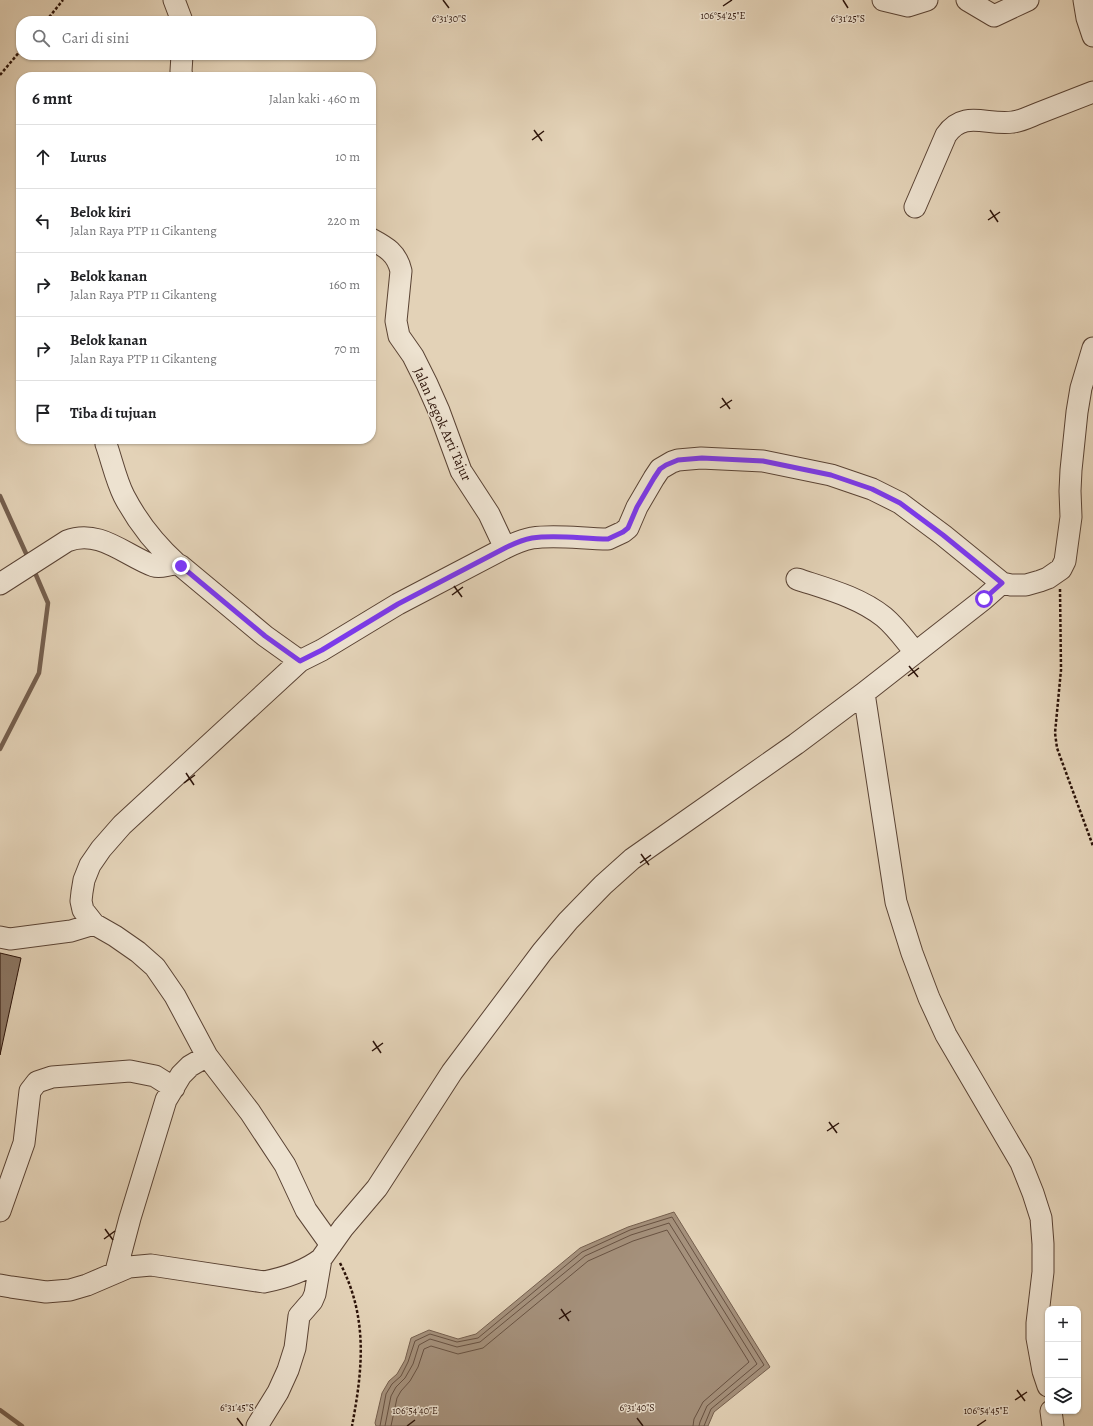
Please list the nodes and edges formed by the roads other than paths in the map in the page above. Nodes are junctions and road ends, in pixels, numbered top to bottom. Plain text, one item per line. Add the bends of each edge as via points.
1 (174, 0) edge
2 (187, 0) edge
3 (883, 0) edge
4 (967, 0) edge
5 (1028, 0) edge
6 (1084, 0) edge
7 (914, 2) edge
8 (992, 8) edge
9 (180, 16) edge
10 (182, 16) edge
11 (1093, 36) edge
12 (182, 60) edge
13 (181, 72) edge
14 (1093, 92) edge
15 (915, 208) dead end
16 (376, 243) edge
17 (1093, 348) edge
18 (106, 444) dead end
19 (505, 548) junction
20 (177, 564) junction
21 (797, 579) dead end
22 (6, 580) edge
23 (1002, 583) junction
24 (915, 652) junction
25 (300, 661) junction
26 (864, 693) junction
27 (94, 924) junction
28 (0, 937) edge
29 (207, 1056) junction
30 (174, 1088) junction
31 (0, 1211) edge
32 (326, 1252) junction
33 (116, 1271) junction
34 (0, 1284) edge
35 (1045, 1378) edge
36 (1051, 1414) edge
37 (257, 1426) edge
38 (1053, 1426) edge

1 - 9 street
2 - 10 street
3 - 7 street
4 - 8 street
5 - 8 street
6 - 11 street
12 - 13 street
14 - 15 street via 1015,122 992,123 973,120 952,126
16 - 19 street, Jalan Legok Arti Tajur via 392,251 401,270 396,321 399,336 413,356 427,384 461,471 489,514
17 - 23 street via 1077,412 1070,477 1071,517 1065,560 1060,569 1048,578 1026,585
18 - 20 street via 123,495 152,537
19 - 23 street via 530,538 608,539 616,536 628,528 637,507 660,469 672,462 702,458 763,461 831,475 872,489 900,503
19 - 25 street via 398,604
20 - 22 street via 156,566 111,545 85,537 76,538 55,548
20 - 25 street via 265,636
21 - 24 street via 847,595 872,608 892,624
23 - 24 street
24 - 26 street
25 - 27 street via 122,825 101,849 84,880 81,901 83,910
26 - 32 street via 632,859 568,921 452,1072 377,1188
26 - 35 street via 896,902 912,953 946,1035 1022,1163 1041,1218 1043,1272 1037,1338
27 - 28 street via 71,932 10,940
27 - 29 street via 138,952 155,967 175,996
29 - 30 street via 190,1066
29 - 32 street via 250,1112 285,1165
30 - 31 street via 155,1076 130,1071 52,1077 37,1082 30,1091 24,1143
30 - 33 street via 166,1100
32 - 33 street via 313,1266 282,1279 264,1282 151,1265
32 - 37 street via 315,1294 299,1316 295,1348 288,1370
33 - 34 street via 70,1290 46,1292 11,1288
36 - 38 street

